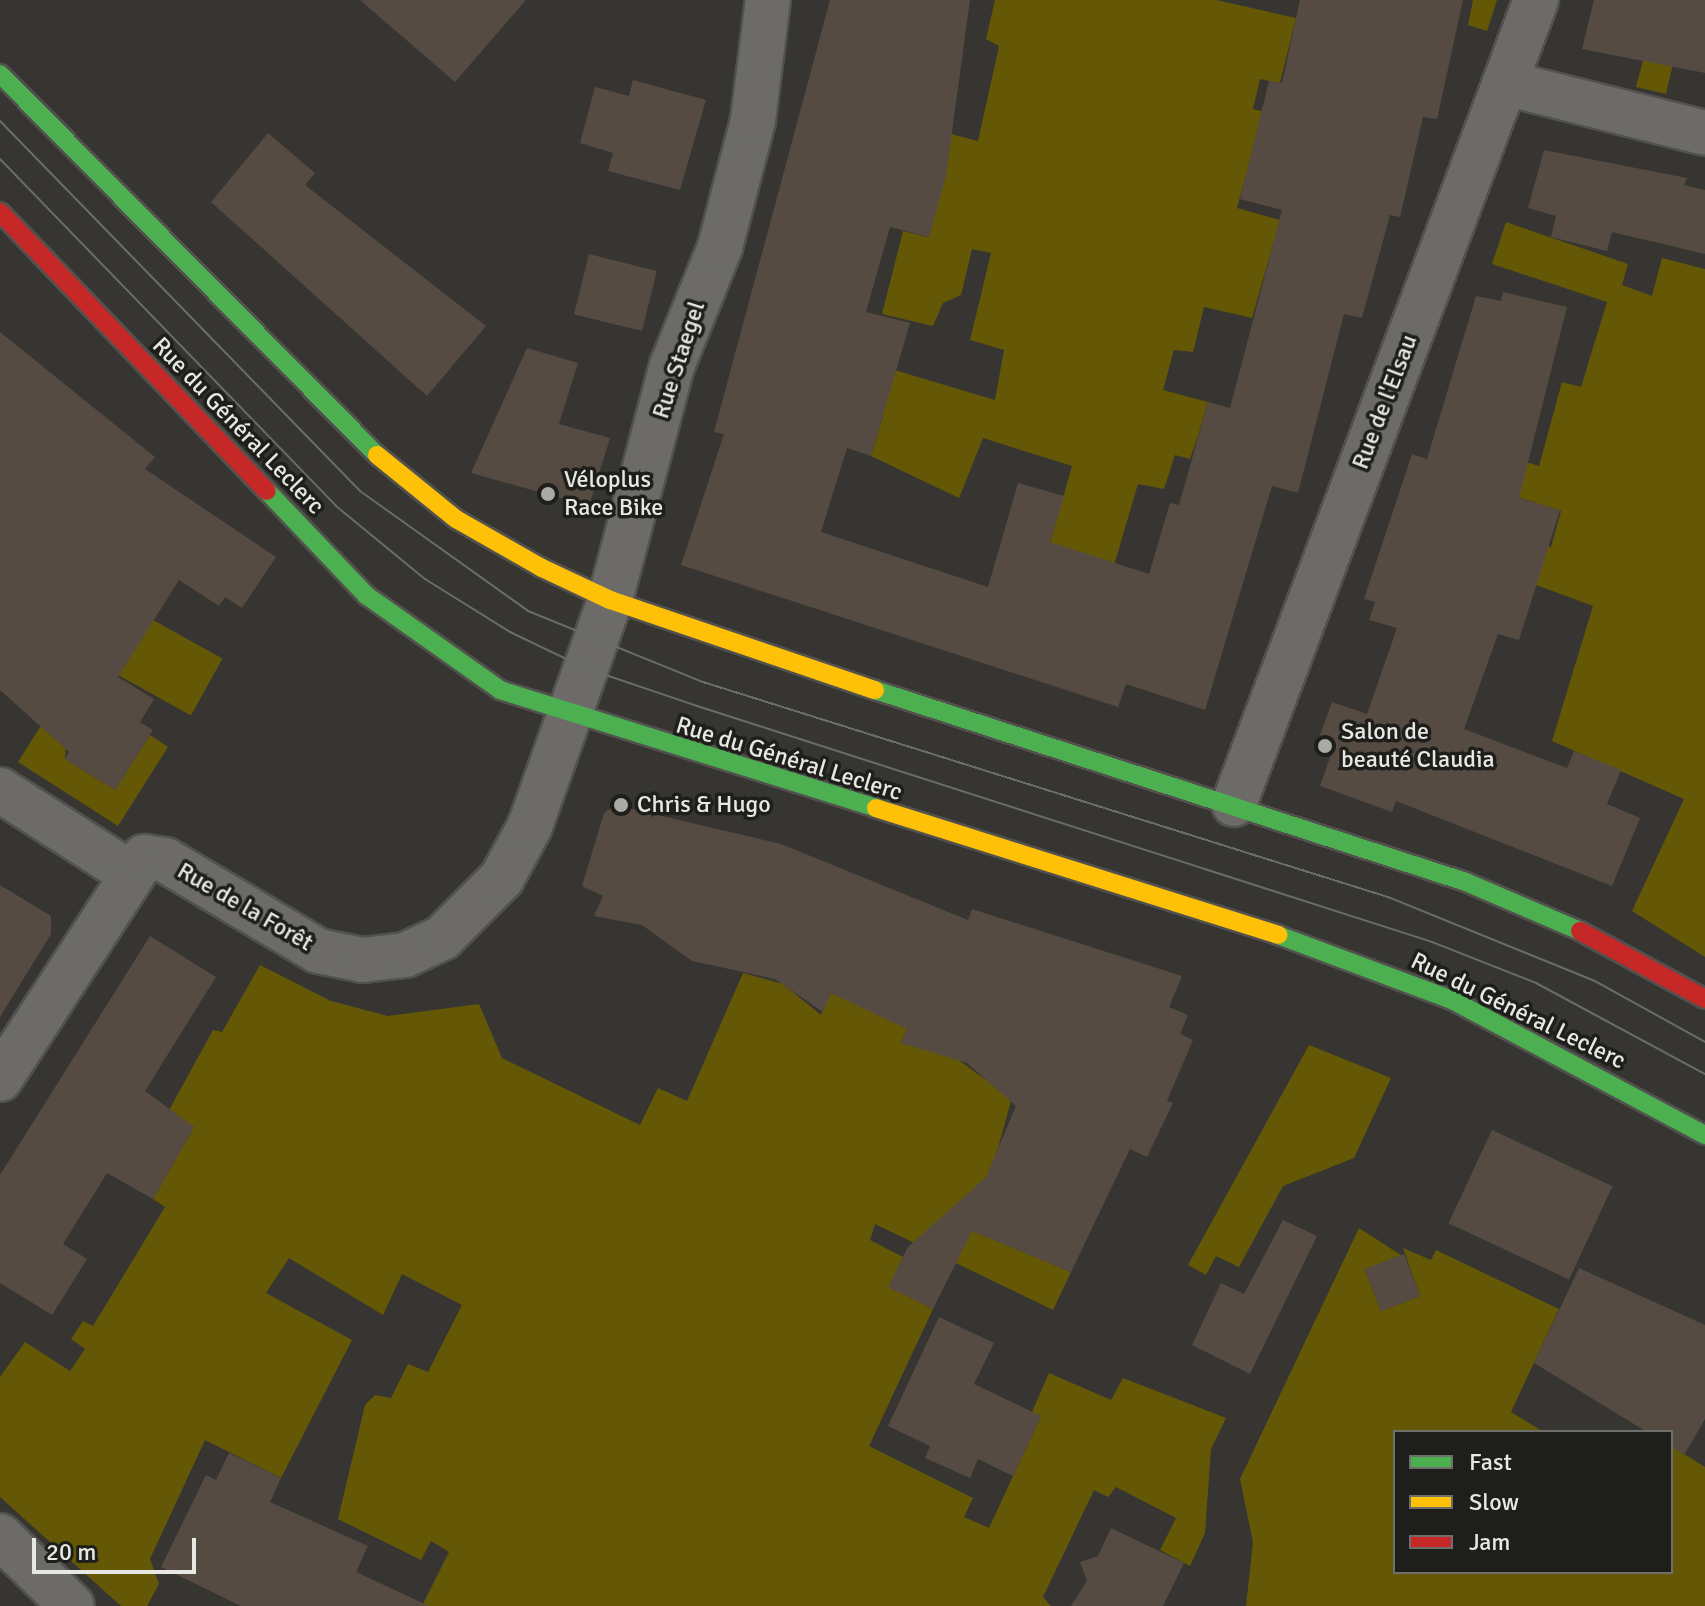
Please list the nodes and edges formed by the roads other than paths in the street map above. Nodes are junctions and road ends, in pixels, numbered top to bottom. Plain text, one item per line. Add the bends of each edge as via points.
1 (768, 0) edge
2 (1536, 0) edge
3 (0, 74) edge
4 (1505, 83) junction
5 (1705, 133) edge
6 (0, 212) edge
7 (610, 600) junction
8 (569, 715) junction
9 (0, 790) edge
10 (1234, 804) junction
11 (128, 872) junction
12 (1705, 999) edge
13 (0, 1079) edge
14 (1705, 1135) edge
15 (0, 1536) edge
16 (72, 1606) edge

1 - 7 street, Rue Staegel via 753,120 720,247 672,366
2 - 4 street, Rue de l'Elsau
3 - 7 main road via 379,460 479,532
4 - 5 street
4 - 10 street, Rue de l'Elsau
6 - 8 main road, Rue du Général Leclerc via 366,595 491,685
7 - 8 street, Rue Staegel
7 - 10 main road
8 - 11 street, Rue de la Forêt via 502,878 462,922 419,950 385,960 341,958 165,860 144,857
8 - 14 main road, Rue du Général Leclerc via 1320,948 1452,1000
9 - 11 street
10 - 12 main road via 1466,882 1587,934
11 - 13 street
15 - 16 street

